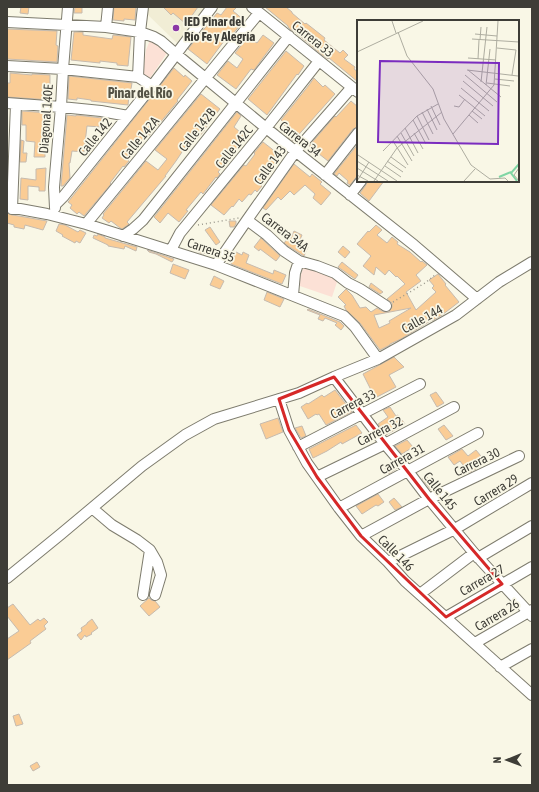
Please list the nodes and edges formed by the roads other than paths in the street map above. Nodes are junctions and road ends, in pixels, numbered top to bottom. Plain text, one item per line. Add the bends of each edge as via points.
1 (68, 7) edge
2 (108, 7) edge
3 (143, 7) edge
4 (212, 7) edge
5 (255, 10) edge
6 (7, 22) edge
7 (66, 24) junction
8 (106, 27) junction
9 (140, 32) junction
10 (289, 36) junction
11 (176, 54) junction
12 (319, 61) junction
13 (7, 66) edge
14 (63, 69) junction
15 (138, 77) junction
16 (205, 79) junction
17 (152, 86) junction
18 (355, 90) edge
19 (12, 103) edge
20 (235, 103) junction
21 (61, 107) junction
22 (128, 116) junction
23 (266, 128) junction
24 (357, 134) edge
25 (295, 152) junction
26 (325, 175) junction
27 (360, 182) edge
28 (350, 195) junction
29 (55, 205) junction
30 (56, 216) junction
31 (247, 220) junction
32 (86, 224) junction
33 (123, 236) junction
34 (172, 250) junction
35 (299, 261) junction
36 (532, 262) edge
37 (216, 265) junction
38 (294, 295) junction
39 (477, 299) junction
40 (386, 306) road end
41 (378, 359) junction
42 (334, 377) junction
43 (420, 384) dead end
44 (279, 399) junction
45 (454, 407) dead end
46 (362, 414) junction
47 (478, 433) dead end
48 (385, 444) junction
49 (298, 447) junction
50 (519, 456) dead end
51 (407, 470) junction
52 (317, 477) junction
53 (532, 483) edge
54 (429, 499) junction
55 (92, 508) junction
56 (339, 508) junction
57 (532, 526) edge
58 (455, 529) junction
59 (361, 536) junction
60 (150, 550) junction
61 (476, 556) junction
62 (388, 562) junction
63 (532, 567) edge
64 (7, 578) edge
65 (502, 584) junction
66 (420, 594) junction
67 (143, 596) dead end
68 (155, 596) dead end
69 (531, 613) edge
70 (446, 617) junction
71 (475, 644) junction
72 (532, 649) edge
73 (500, 666) junction
74 (532, 696) edge

1 - 7 street, Diagonal 140E
2 - 8 street
3 - 9 street
4 - 11 street, Calle 142
5 - 10 street, Carrera 33
5 - 16 street, Calle 142A
6 - 7 street, Carrera 34
7 - 8 street, Carrera 34
7 - 14 street, Diagonal 140E
8 - 9 street, Carrera 34
9 - 11 street, Carrera 34 via 161,42
9 - 15 street
10 - 12 street, Carrera 33
10 - 20 street, Calle 142B
11 - 16 street, Carrera 34
11 - 17 street, Calle 142
12 - 18 street, Carrera 33
12 - 23 street, Calle 142C
13 - 14 street
14 - 15 street
14 - 21 street, Diagonal 140E
15 - 17 street
16 - 20 street, Carrera 34
16 - 32 street, Calle 142A
17 - 22 street, Calle 142
18 - 25 street, Calle 143
19 - 21 street
19 - 30 street, Carrera 35 via 12,209
20 - 23 street, Carrera 34
20 - 33 street, Calle 142B via 142,220
21 - 22 street
21 - 29 street, Diagonal 140E via 54,187
22 - 29 street, Calle 142
23 - 25 street, Carrera 34
23 - 34 street, Calle 142C via 180,233
24 - 26 street
25 - 26 street, Carrera 34
25 - 31 street, Calle 143
26 - 28 street, Carrera 34
27 - 28 street
28 - 39 street, Carrera 34
29 - 30 street, Diagonal 140E
30 - 32 street, Carrera 35
31 - 35 street, Carrera 34A
31 - 37 street, Calle 143
32 - 33 street, Carrera 35
33 - 34 street, Carrera 35
34 - 37 street, Carrera 35
35 - 38 street via 295,273
35 - 40 street, Carrera 34A via 335,273
36 - 39 street, Calle 144
37 - 38 street, Carrera 35
38 - 41 street, Carrera 35 via 344,316
39 - 41 street, Calle 144 via 456,315
41 - 42 street
42 - 44 street
42 - 46 street, Calle 145
43 - 46 street, Carrera 33
44 - 49 street, Calle 146 via 289,430
44 - 55 street via 214,420 185,435 142,466
45 - 48 street, Carrera 32
46 - 48 street, Calle 145
46 - 49 street, Carrera 33
47 - 51 street, Carrera 31
48 - 51 street, Calle 145
48 - 52 street, Carrera 32
49 - 52 street, Calle 146
50 - 54 street, Carrera 30
51 - 54 street, Calle 145
51 - 56 street, Carrera 31
52 - 56 street, Calle 146
53 - 58 street, Carrera 29
54 - 58 street, Calle 145
54 - 59 street, Carrera 30
55 - 60 street via 112,525
55 - 64 street
56 - 59 street, Calle 146
57 - 61 street
58 - 61 street, Calle 145
58 - 62 street, Carrera 29
59 - 62 street, Calle 146
60 - 67 street
60 - 68 street via 161,575
61 - 65 street, Calle 145
61 - 66 street
62 - 66 street, Calle 146
63 - 65 street, Carrera 27
65 - 69 street, Calle 145
65 - 70 street, Carrera 27
66 - 70 street, Calle 146
69 - 71 street, Carrera 26
70 - 71 street, Calle 146
71 - 73 street, Calle 146
72 - 73 street
73 - 74 street, Calle 146

